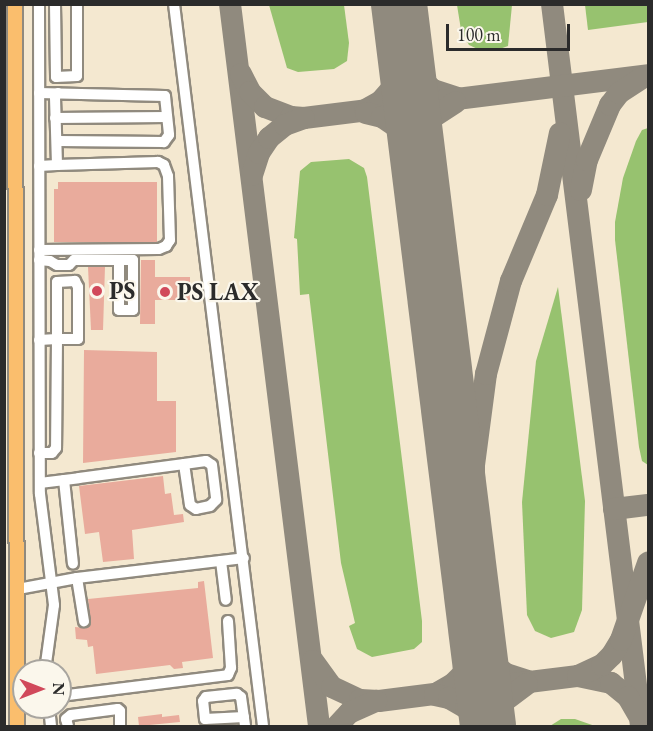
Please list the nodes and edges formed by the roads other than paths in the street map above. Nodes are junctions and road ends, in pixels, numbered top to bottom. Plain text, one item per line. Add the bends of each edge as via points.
1 (15, 4) edge
2 (39, 4) edge
3 (56, 4) edge
4 (77, 4) edge
5 (174, 4) edge
6 (56, 25) junction
7 (77, 25) junction
8 (39, 93) junction
9 (58, 93) junction
10 (167, 117) junction
11 (58, 118) junction
12 (58, 141) junction
13 (57, 165) junction
14 (39, 166) junction
15 (43, 257) junction
16 (119, 260) dead end
17 (57, 339) junction
18 (39, 340) junction
19 (39, 396) junction
20 (56, 396) junction
21 (39, 453) junction
22 (184, 464) junction
23 (64, 480) junction
24 (40, 483) junction
25 (244, 558) junction
26 (221, 561) junction
27 (73, 564) dead end
28 (77, 578) junction
29 (52, 582) junction
30 (11, 589) edge
31 (226, 600) dead end
32 (84, 621) dead end
33 (228, 621) dead end
34 (47, 659) edge
35 (72, 694) edge
36 (17, 726) edge
37 (68, 726) edge
38 (120, 726) edge
39 (263, 726) edge

1 - 30 main road
2 - 8 lane
3 - 6 lane
4 - 7 lane
5 - 25 lane
6 - 7 lane
6 - 7 lane via 56,77 77,76
8 - 9 lane
8 - 14 lane
9 - 10 lane via 163,94
9 - 11 lane
10 - 11 lane
10 - 12 lane via 169,135 164,142
11 - 12 lane
12 - 13 lane
13 - 14 lane
13 - 15 lane via 164,165 168,176 170,240 159,249
14 - 15 lane
15 - 16 lane via 57,265 69,265 74,260
15 - 18 lane
17 - 17 lane via 78,339 78,287 70,280 57,282
17 - 18 lane
17 - 20 lane
18 - 19 lane
19 - 20 lane
19 - 21 lane
20 - 21 lane via 56,448 52,453
21 - 24 lane
22 - 22 lane via 206,461 212,465 216,500 210,506 196,509 189,505
22 - 23 lane
23 - 24 lane
23 - 27 lane
24 - 29 lane via 40,509
25 - 26 lane
25 - 39 lane
26 - 28 lane
26 - 31 lane
28 - 29 lane
28 - 32 lane
29 - 30 lane
29 - 34 lane via 54,605
30 - 36 main road
33 - 35 lane via 228,675
37 - 38 lane via 66,719 71,715 118,709

